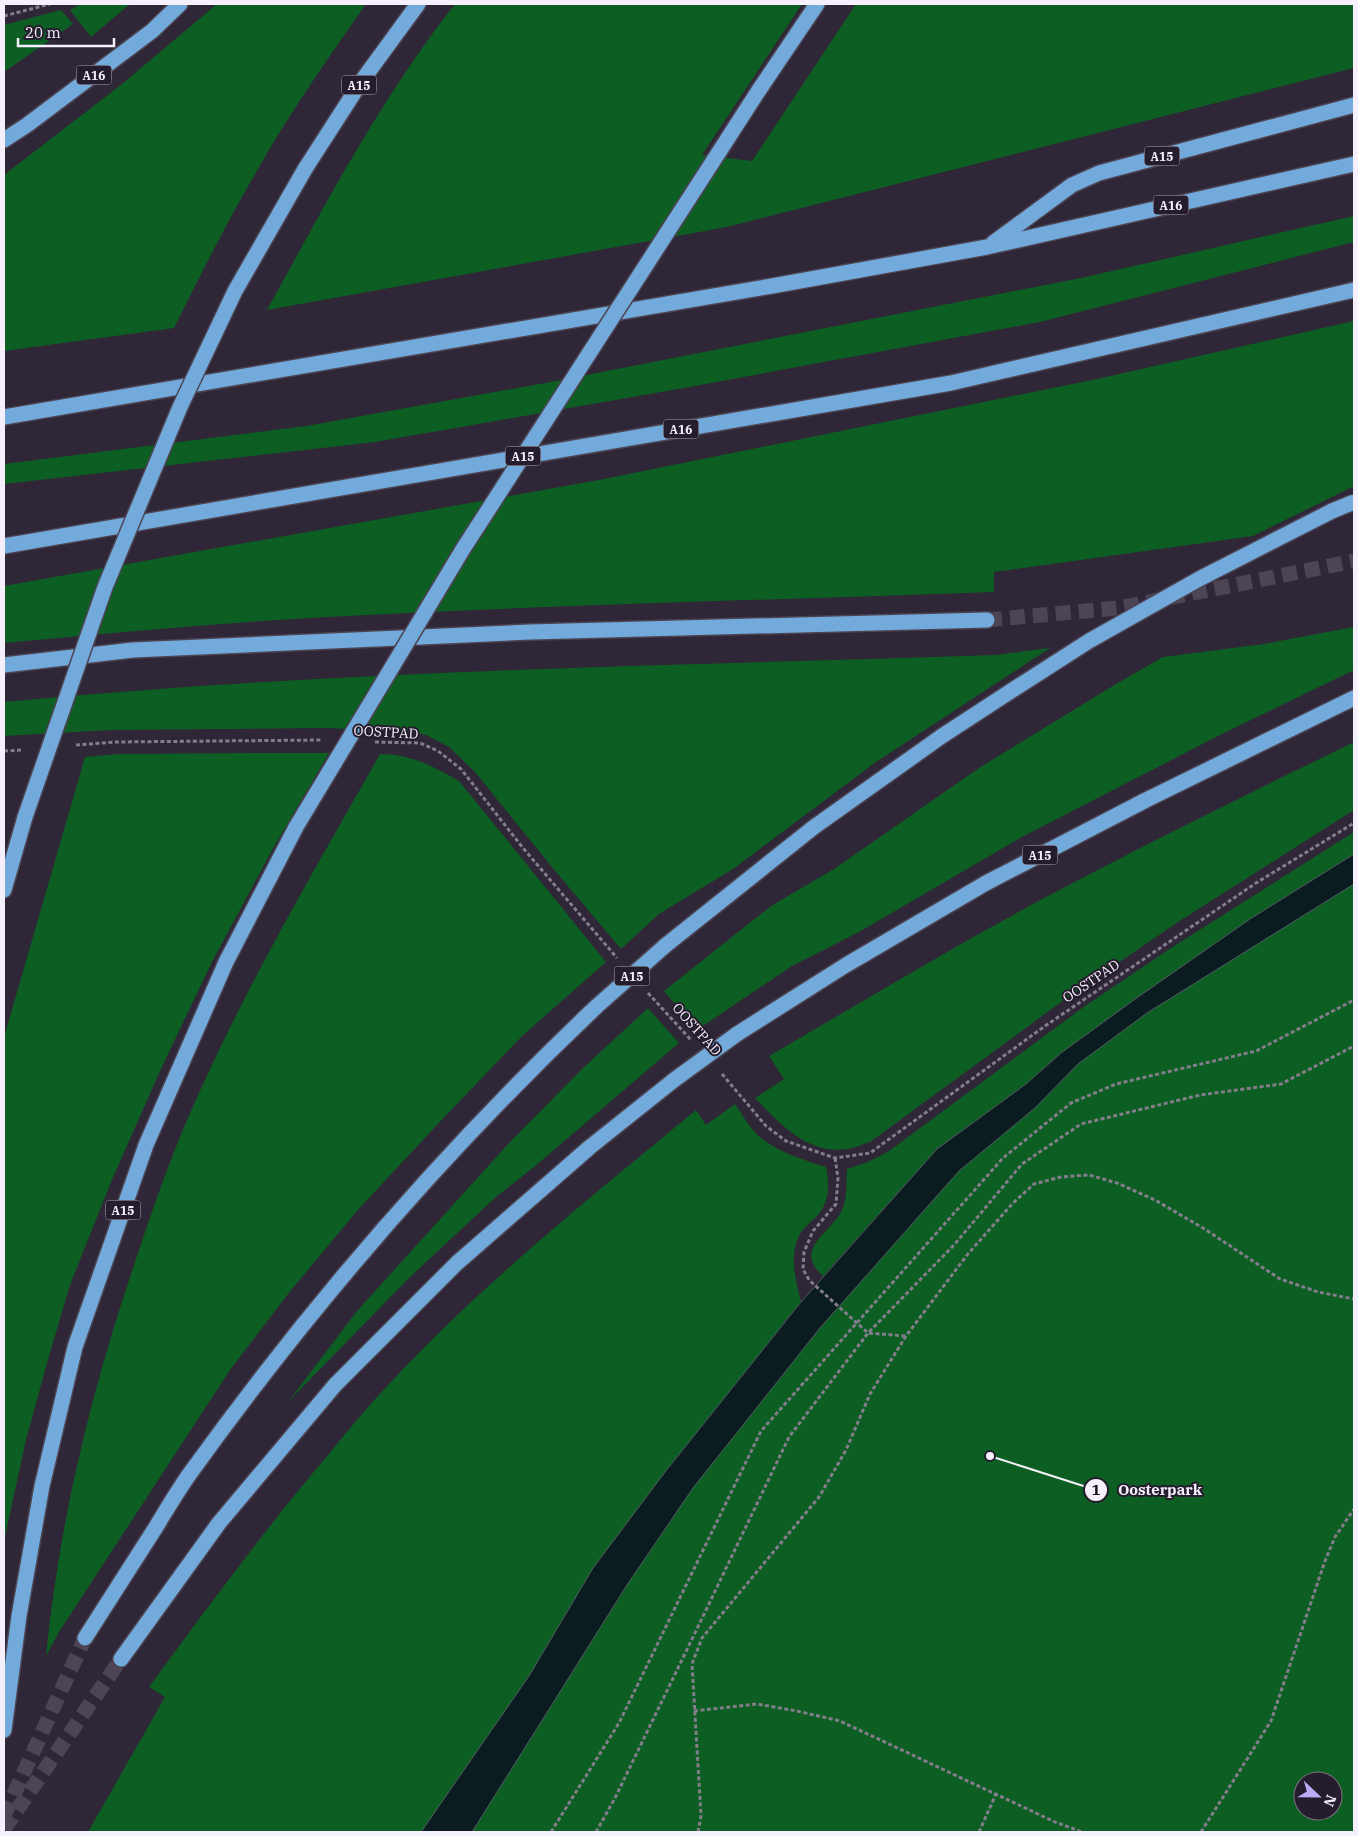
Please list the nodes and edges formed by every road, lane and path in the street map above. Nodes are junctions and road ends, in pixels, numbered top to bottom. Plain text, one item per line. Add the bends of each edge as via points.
1 (50, 4) edge
2 (180, 4) edge
3 (418, 4) edge
4 (817, 4) edge
5 (4, 16) edge
6 (1354, 105) edge
7 (4, 140) edge
8 (1354, 164) edge
9 (988, 247) junction
10 (1354, 290) edge
11 (4, 417) edge
12 (1354, 502) edge
13 (4, 546) edge
14 (987, 620) tunnel mouth
15 (4, 665) edge
16 (1354, 698) edge
17 (328, 740) dead end
18 (374, 742) dead end
19 (69, 746) dead end
20 (32, 749) dead end
21 (4, 751) edge
22 (1354, 823) edge
23 (4, 890) edge
24 (618, 959) dead end
25 (642, 987) dead end
26 (1354, 1000) edge
27 (692, 1042) dead end
28 (1354, 1046) edge
29 (718, 1070) dead end
30 (835, 1158) junction
31 (1354, 1299) edge
32 (857, 1323) junction
33 (868, 1333) junction
34 (906, 1336) junction
35 (1354, 1509) edge
36 (694, 1635) junction
37 (85, 1638) tunnel mouth
38 (702, 1638) junction
39 (121, 1659) tunnel mouth
40 (694, 1711) junction
41 (4, 1730) edge
42 (996, 1794) junction
43 (551, 1832) edge
44 (596, 1832) edge
45 (698, 1832) edge
46 (979, 1832) edge
47 (1082, 1832) edge
48 (1201, 1832) edge

1 - 5 path
2 - 7 highway, A16 via 152,31
3 - 23 highway, A15, bridge via 361,82 305,169 235,291 180,407 105,587 24,817
4 - 41 highway, A15, bridge via 463,549 296,827 226,962 146,1145 75,1347 42,1486 19,1616
6 - 9 highway, A15 via 1086,178
8 - 9 highway, A16
9 - 11 highway, A16
10 - 13 highway, A16 via 951,383
12 - 37 highway, A15, bridge via 1198,579 1089,641 1011,691 814,827 666,945 550,1051 459,1144 365,1249 282,1350 190,1474
14 - 15 highway via 530,632 133,650
16 - 39 highway, A15, bridge via 986,883 846,965 737,1034 674,1080 457,1263 335,1385 219,1523
17 - 19 path via 115,742
18 - 24 path, OOSTPAD via 420,743 438,751 461,769 523,848
20 - 21 path
22 - 30 path, OOSTPAD via 1256,883 1045,1026 870,1153
25 - 27 path, OOSTPAD
26 - 32 path via 1256,1051 1116,1084 1071,1103 1003,1158
28 - 33 path via 1281,1084 1200,1095 1081,1124 1022,1164 954,1245
29 - 30 path, OOSTPAD via 766,1126 786,1141
30 - 32 path via 838,1178 836,1204 813,1231 804,1252 803,1269 810,1280
31 - 34 path via 1318,1292 1280,1279 1203,1228 1155,1200 1116,1183 1089,1175 1061,1177 1034,1184 1013,1202
32 - 33 path
32 - 43 path via 761,1431 618,1723
33 - 34 path
33 - 36 path via 789,1437
34 - 38 path via 870,1394 846,1450 819,1497
35 - 48 path via 1335,1536 1325,1561 1271,1721
36 - 38 path
36 - 44 path
38 - 40 path via 692,1664
40 - 42 path via 757,1704 840,1721
40 - 45 path via 701,1816
42 - 46 path
42 - 47 path

